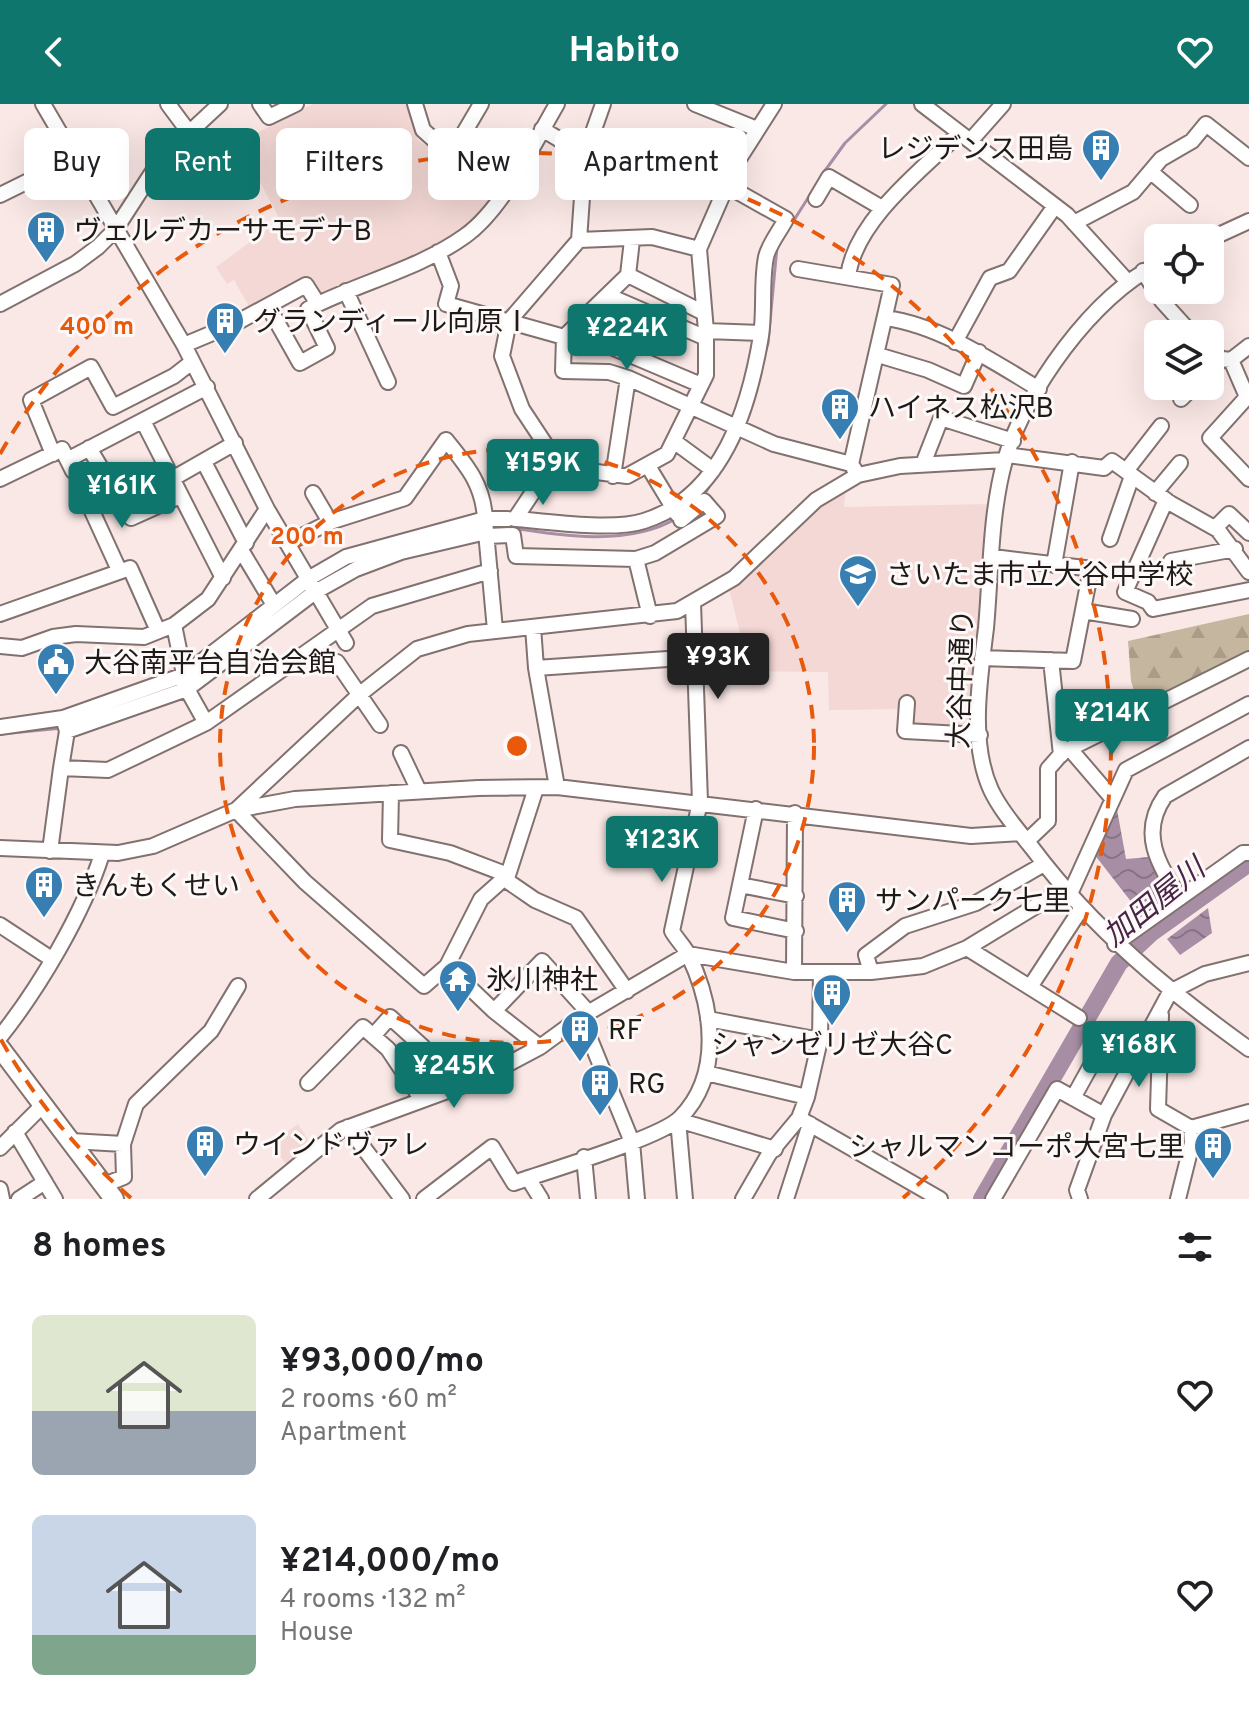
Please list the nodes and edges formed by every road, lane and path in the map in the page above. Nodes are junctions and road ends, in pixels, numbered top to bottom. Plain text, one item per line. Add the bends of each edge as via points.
1 (43, 104) edge
2 (168, 104) edge
3 (220, 104) edge
4 (260, 104) edge
5 (296, 104) edge
6 (415, 104) edge
7 (481, 104) edge
8 (557, 104) edge
9 (603, 104) edge
10 (695, 104) edge
11 (774, 104) edge
12 (922, 104) edge
13 (1003, 104) edge
14 (56, 128) edge
15 (186, 128) edge
16 (192, 128) edge
17 (467, 128) edge
18 (595, 128) edge
19 (542, 129) junction
20 (757, 129) junction
21 (428, 134) edge
22 (539, 134) edge
23 (966, 136) junction
24 (555, 137) edge
25 (747, 147) edge
26 (1249, 158) edge
27 (1151, 172) junction
28 (24, 183) edge
29 (145, 184) edge
30 (0, 195) edge
31 (747, 196) edge
32 (816, 199) dead end
33 (97, 200) edge
34 (497, 200) edge
35 (582, 200) edge
36 (719, 200) edge
37 (1190, 205) dead end
38 (1055, 206) junction
39 (882, 208) junction
40 (1074, 223) junction
41 (1246, 226) edge
42 (115, 230) junction
43 (1224, 234) edge
44 (579, 240) junction
45 (632, 240) junction
46 (699, 249) junction
47 (438, 252) junction
48 (798, 269) dead end
49 (1143, 271) joint
50 (628, 275) junction
51 (848, 277) junction
52 (1127, 281) junction
53 (346, 291) junction
54 (609, 296) junction
55 (0, 304) edge
56 (318, 304) junction
57 (268, 306) junction
58 (702, 312) junction
59 (886, 318) junction
60 (1179, 320) edge
61 (509, 321) junction
62 (577, 324) junction
63 (761, 333) junction
64 (706, 334) junction
65 (564, 337) junction
66 (955, 342) junction
67 (184, 345) junction
68 (1249, 346) edge
69 (979, 352) junction
70 (878, 355) junction
71 (1224, 356) edge
72 (192, 362) junction
73 (1224, 362) edge
74 (628, 378) junction
75 (388, 382) dead end
76 (701, 385) junction
77 (207, 387) junction
78 (1039, 389) junction
79 (694, 405) junction
80 (143, 421) junction
81 (1161, 426) dead end
82 (742, 429) junction
83 (675, 442) junction
84 (235, 443) junction
85 (89, 448) junction
86 (1009, 452) junction
87 (53, 454) junction
88 (555, 459) junction
89 (204, 462) junction
90 (1072, 462) junction
91 (1180, 463) dead end
92 (923, 464) junction
93 (648, 466) junction
94 (854, 469) junction
95 (713, 470) junction
96 (1129, 474) junction
97 (613, 476) junction
98 (0, 479) edge
99 (172, 479) junction
100 (1249, 479) edge
101 (112, 486) junction
102 (313, 493) dead end
103 (180, 496) junction
104 (1160, 496) junction
105 (267, 509) junction
106 (678, 515) junction
107 (513, 519) junction
108 (330, 522) junction
109 (486, 528) junction
110 (1215, 528) junction
111 (1249, 533) edge
112 (689, 534) junction
113 (1110, 539) dead end
114 (288, 543) junction
115 (244, 547) junction
116 (1235, 549) junction
117 (993, 557) junction
118 (636, 559) junction
119 (1171, 561) dead end
120 (1054, 565) junction
121 (119, 570) junction
122 (490, 571) junction
123 (1249, 572) edge
124 (223, 578) junction
125 (312, 586) junction
126 (1249, 590) edge
127 (693, 603) junction
128 (274, 605) junction
129 (1083, 611) junction
130 (0, 614) edge
131 (650, 616) junction
132 (1132, 619) dead end
133 (174, 625) junction
134 (533, 627) junction
135 (337, 628) junction
136 (495, 630) junction
137 (158, 631) junction
138 (346, 643) dead end
139 (0, 646) edge
140 (697, 657) junction
141 (982, 658) junction
142 (1249, 659) edge
143 (1051, 660) junction
144 (337, 662) dead end
145 (536, 668) junction
146 (186, 682) junction
147 (360, 694) junction
148 (907, 703) dead end
149 (1249, 704) edge
150 (206, 723) junction
151 (380, 725) dead end
152 (65, 726) junction
153 (0, 727) edge
154 (980, 735) junction
155 (1249, 748) edge
156 (1065, 752) junction
157 (401, 753) dead end
158 (61, 768) junction
159 (557, 787) junction
160 (536, 788) junction
161 (419, 791) junction
162 (391, 793) junction
163 (1112, 798) junction
164 (700, 802) junction
165 (756, 809) junction
166 (236, 810) junction
167 (795, 813) junction
168 (1023, 837) junction
169 (0, 848) edge
170 (50, 851) junction
171 (1249, 853) edge
172 (102, 854) junction
173 (1044, 864) junction
174 (506, 877) junction
175 (740, 885) junction
176 (1066, 893) junction
177 (796, 896) junction
178 (1180, 898) junction
179 (1081, 909) junction
180 (0, 925) edge
181 (796, 931) junction
182 (1115, 944) junction
183 (967, 948) junction
184 (688, 954) junction
185 (50, 958) junction
186 (1249, 963) edge
187 (447, 966) junction
188 (794, 972) junction
189 (871, 972) junction
190 (821, 973) junction
191 (238, 986) dead end
192 (1030, 987) junction
193 (627, 991) junction
194 (1170, 992) junction
195 (494, 1011) junction
196 (1161, 1011) junction
197 (585, 1015) junction
198 (1079, 1018) dead end
199 (708, 1019) junction
200 (373, 1036) junction
201 (0, 1037) edge
202 (820, 1040) junction
203 (540, 1047) junction
204 (0, 1048) edge
205 (1249, 1049) edge
206 (1130, 1068) junction
207 (403, 1072) junction
208 (706, 1073) junction
209 (308, 1083) dead end
210 (807, 1097) junction
211 (1073, 1098) junction
212 (422, 1100) junction
213 (44, 1104) junction
214 (1249, 1112) edge
215 (1104, 1115) junction
216 (678, 1120) junction
217 (805, 1121) junction
218 (348, 1127) junction
219 (1191, 1128) junction
220 (15, 1132) junction
221 (71, 1141) junction
222 (632, 1142) junction
223 (123, 1144) junction
224 (0, 1148) edge
225 (775, 1149) junction
226 (584, 1157) junction
227 (528, 1178) junction
228 (45, 1182) junction
229 (0, 1189) edge
230 (109, 1192) edge
231 (2, 1199) edge
232 (19, 1199) edge
233 (55, 1199) edge
234 (257, 1199) edge
235 (402, 1199) edge
236 (424, 1199) edge
237 (541, 1199) edge
238 (588, 1199) edge
239 (637, 1199) edge
240 (685, 1199) edge
241 (743, 1199) edge
242 (786, 1199) edge
243 (940, 1199) edge
244 (993, 1199) edge
245 (1080, 1199) edge
246 (1178, 1199) edge

1 - 14 street
2 - 15 street
3 - 16 street
4 - 5 street via 269,117
6 - 21 street
7 - 17 street
8 - 19 street
9 - 18 street
10 - 20 street
11 - 20 street
12 - 23 street
13 - 23 street
19 - 22 street
19 - 24 street
20 - 25 street
23 - 38 street
23 - 39 street
26 - 27 street via 1206,124
27 - 37 street
27 - 40 street via 1133,192
28 - 30 street
29 - 42 street
31 - 63 street via 786,219 766,254
32 - 39 street via 829,177
33 - 42 street
34 - 47 street via 466,236
35 - 44 street
36 - 46 street
38 - 40 street
38 - 66 street via 1009,271 990,278
39 - 51 street via 850,262
40 - 52 street
41 - 43 street
42 - 55 street via 75,264
42 - 67 street
44 - 45 street
44 - 61 street
45 - 46 street via 671,239
45 - 50 street
46 - 58 street
47 - 53 street
47 - 61 street via 451,286 446,304
48 - 51 street
49 - 52 street, 大谷中通り
49 - 60 street
50 - 54 street
50 - 58 street
51 - 59 street via 892,285
52 - 78 street, 大谷中通り via 1079,333
53 - 56 street
53 - 75 street
54 - 62 street
54 - 64 street
56 - 57 street via 306,285
56 - 57 street via 308,309 327,348 300,363
57 - 67 street
58 - 64 street
59 - 66 street
59 - 70 street
61 - 65 street
61 - 88 street via 502,356 522,409
62 - 65 street
62 - 76 street via 590,338
63 - 64 street
63 - 82 street
64 - 76 street via 706,375
65 - 74 street via 563,371
66 - 69 street
67 - 72 street
68 - 71 street
69 - 70 street via 964,386
69 - 78 street
70 - 94 street
72 - 77 street
72 - 87 street via 113,407 91,367 31,400
73 - 100 street via 1247,397 1210,438
74 - 79 street
74 - 97 street
76 - 79 street
77 - 80 street
77 - 84 street
78 - 86 street, 大谷中通り
79 - 82 street
79 - 83 street
80 - 85 street
80 - 99 street
81 - 96 street
82 - 94 street
82 - 95 street
83 - 93 street
83 - 95 street
84 - 89 street
84 - 105 street
85 - 87 street via 71,465 62,449
85 - 101 street
86 - 90 street
86 - 92 street
86 - 92 street via 941,418
86 - 117 street, 大谷中通り
87 - 98 street
88 - 97 street via 574,469
88 - 107 street
89 - 99 street
89 - 115 street
90 - 96 street via 1104,468 1112,461
90 - 120 street
91 - 104 street
92 - 94 street
93 - 97 street
93 - 106 street
94 - 127 street via 734,578
95 - 106 street
96 - 104 street
96 - 113 street
99 - 103 street
101 - 103 street via 131,518
101 - 121 street via 86,498
102 - 108 street
103 - 124 street
104 - 110 street
104 - 126 street via 1125,592 1153,609
105 - 114 street
105 - 115 street
106 - 107 street via 574,525
106 - 112 street
106 - 112 street via 704,501 717,516
107 - 109 street
108 - 109 street via 405,498 446,440 474,473 484,495
108 - 114 street
109 - 118 street via 513,535 516,556
109 - 122 street
109 - 125 street via 358,551
110 - 111 street via 1229,514
110 - 116 street
112 - 118 street
114 - 125 street
115 - 124 street
115 - 128 street
116 - 119 street
116 - 123 street
117 - 120 street
117 - 141 street, 大谷中通り
118 - 131 street
120 - 129 street via 1092,569
121 - 130 street
121 - 137 street via 130,568
122 - 135 street via 385,601
122 - 136 street
124 - 133 street via 208,599
125 - 128 street
125 - 135 street
125 - 146 street
127 - 131 street
127 - 140 street
128 - 146 street
129 - 132 street
129 - 143 street via 1073,661
131 - 134 street
133 - 137 street
133 - 146 street
134 - 136 street
134 - 145 street
135 - 138 street
135 - 150 street
136 - 147 street via 417,649
137 - 139 street via 144,637 76,634 22,648
140 - 145 street
140 - 164 street
141 - 143 street
141 - 154 street, 大谷中通り
142 - 156 street
143 - 156 street
144 - 147 street
145 - 159 street
146 - 150 street
146 - 152 street
147 - 151 street
147 - 166 street
148 - 154 street via 905,731
149 - 163 street via 1126,770
150 - 158 street via 108,770
152 - 153 street
152 - 158 street
154 - 168 street, 大谷中通り via 991,790
155 - 178 street via 1165,796 1156,809 1151,837 1156,860
156 - 163 street
156 - 168 street via 1048,769 1048,821
157 - 161 street
158 - 170 street
159 - 160 street
159 - 164 street
160 - 161 street
160 - 174 street
161 - 162 street
162 - 166 street via 295,799
162 - 174 street via 390,840 450,853
163 - 176 street
164 - 165 street
164 - 184 street via 673,920 677,940
165 - 167 street
165 - 175 street
166 - 172 street via 153,846
166 - 187 street via 305,882 424,986
167 - 168 street via 971,836
167 - 177 street
168 - 173 street, 大谷中通り
169 - 170 street
170 - 172 street
171 - 178 street
172 - 185 street via 88,893
173 - 176 street, 大谷中通り
173 - 189 street via 976,903 905,926 866,955
174 - 187 street via 481,899
174 - 193 street via 535,900 576,918
175 - 177 street
175 - 181 street via 733,918
176 - 179 street, 大谷中通り
176 - 183 street
177 - 181 street
178 - 182 street
179 - 182 street, 大谷中通り
179 - 192 street
180 - 185 street
181 - 188 street
182 - 194 street, 大谷中通り
183 - 189 street via 923,966
183 - 192 street
184 - 188 street
184 - 193 street
184 - 199 street
185 - 201 street via 27,1003
186 - 194 street via 1205,974
187 - 195 street
188 - 190 street
189 - 190 street
190 - 202 street
191 - 223 street via 211,1031 136,1104
192 - 198 street
193 - 197 street
194 - 196 street
194 - 205 street, 大谷中通り
195 - 197 street via 542,961
195 - 203 street
196 - 206 street
196 - 219 street via 1158,1109
197 - 203 street
197 - 222 street
199 - 202 street
199 - 208 street
200 - 207 street
200 - 207 street via 390,1017 423,1047
200 - 209 street via 363,1027
202 - 210 street
203 - 212 street via 480,1079
204 - 213 main road
206 - 211 street via 1099,1051
206 - 215 street
207 - 212 street
208 - 210 street
208 - 216 street
210 - 217 street
211 - 215 street
211 - 244 street via 1057,1089
212 - 218 street
213 - 220 street
213 - 221 main road
214 - 219 street
215 - 245 street via 1077,1190
216 - 222 street
216 - 225 street
216 - 240 street
217 - 225 street
217 - 242 street
217 - 243 street
218 - 234 street
218 - 235 street
219 - 246 street
220 - 224 street
220 - 228 street
221 - 223 street
221 - 230 main road
222 - 226 street
222 - 239 street
223 - 230 street via 124,1177
225 - 241 street
226 - 227 street
226 - 238 street
227 - 236 street via 514,1183 492,1147
227 - 237 street
228 - 232 street
228 - 233 street
229 - 231 street

